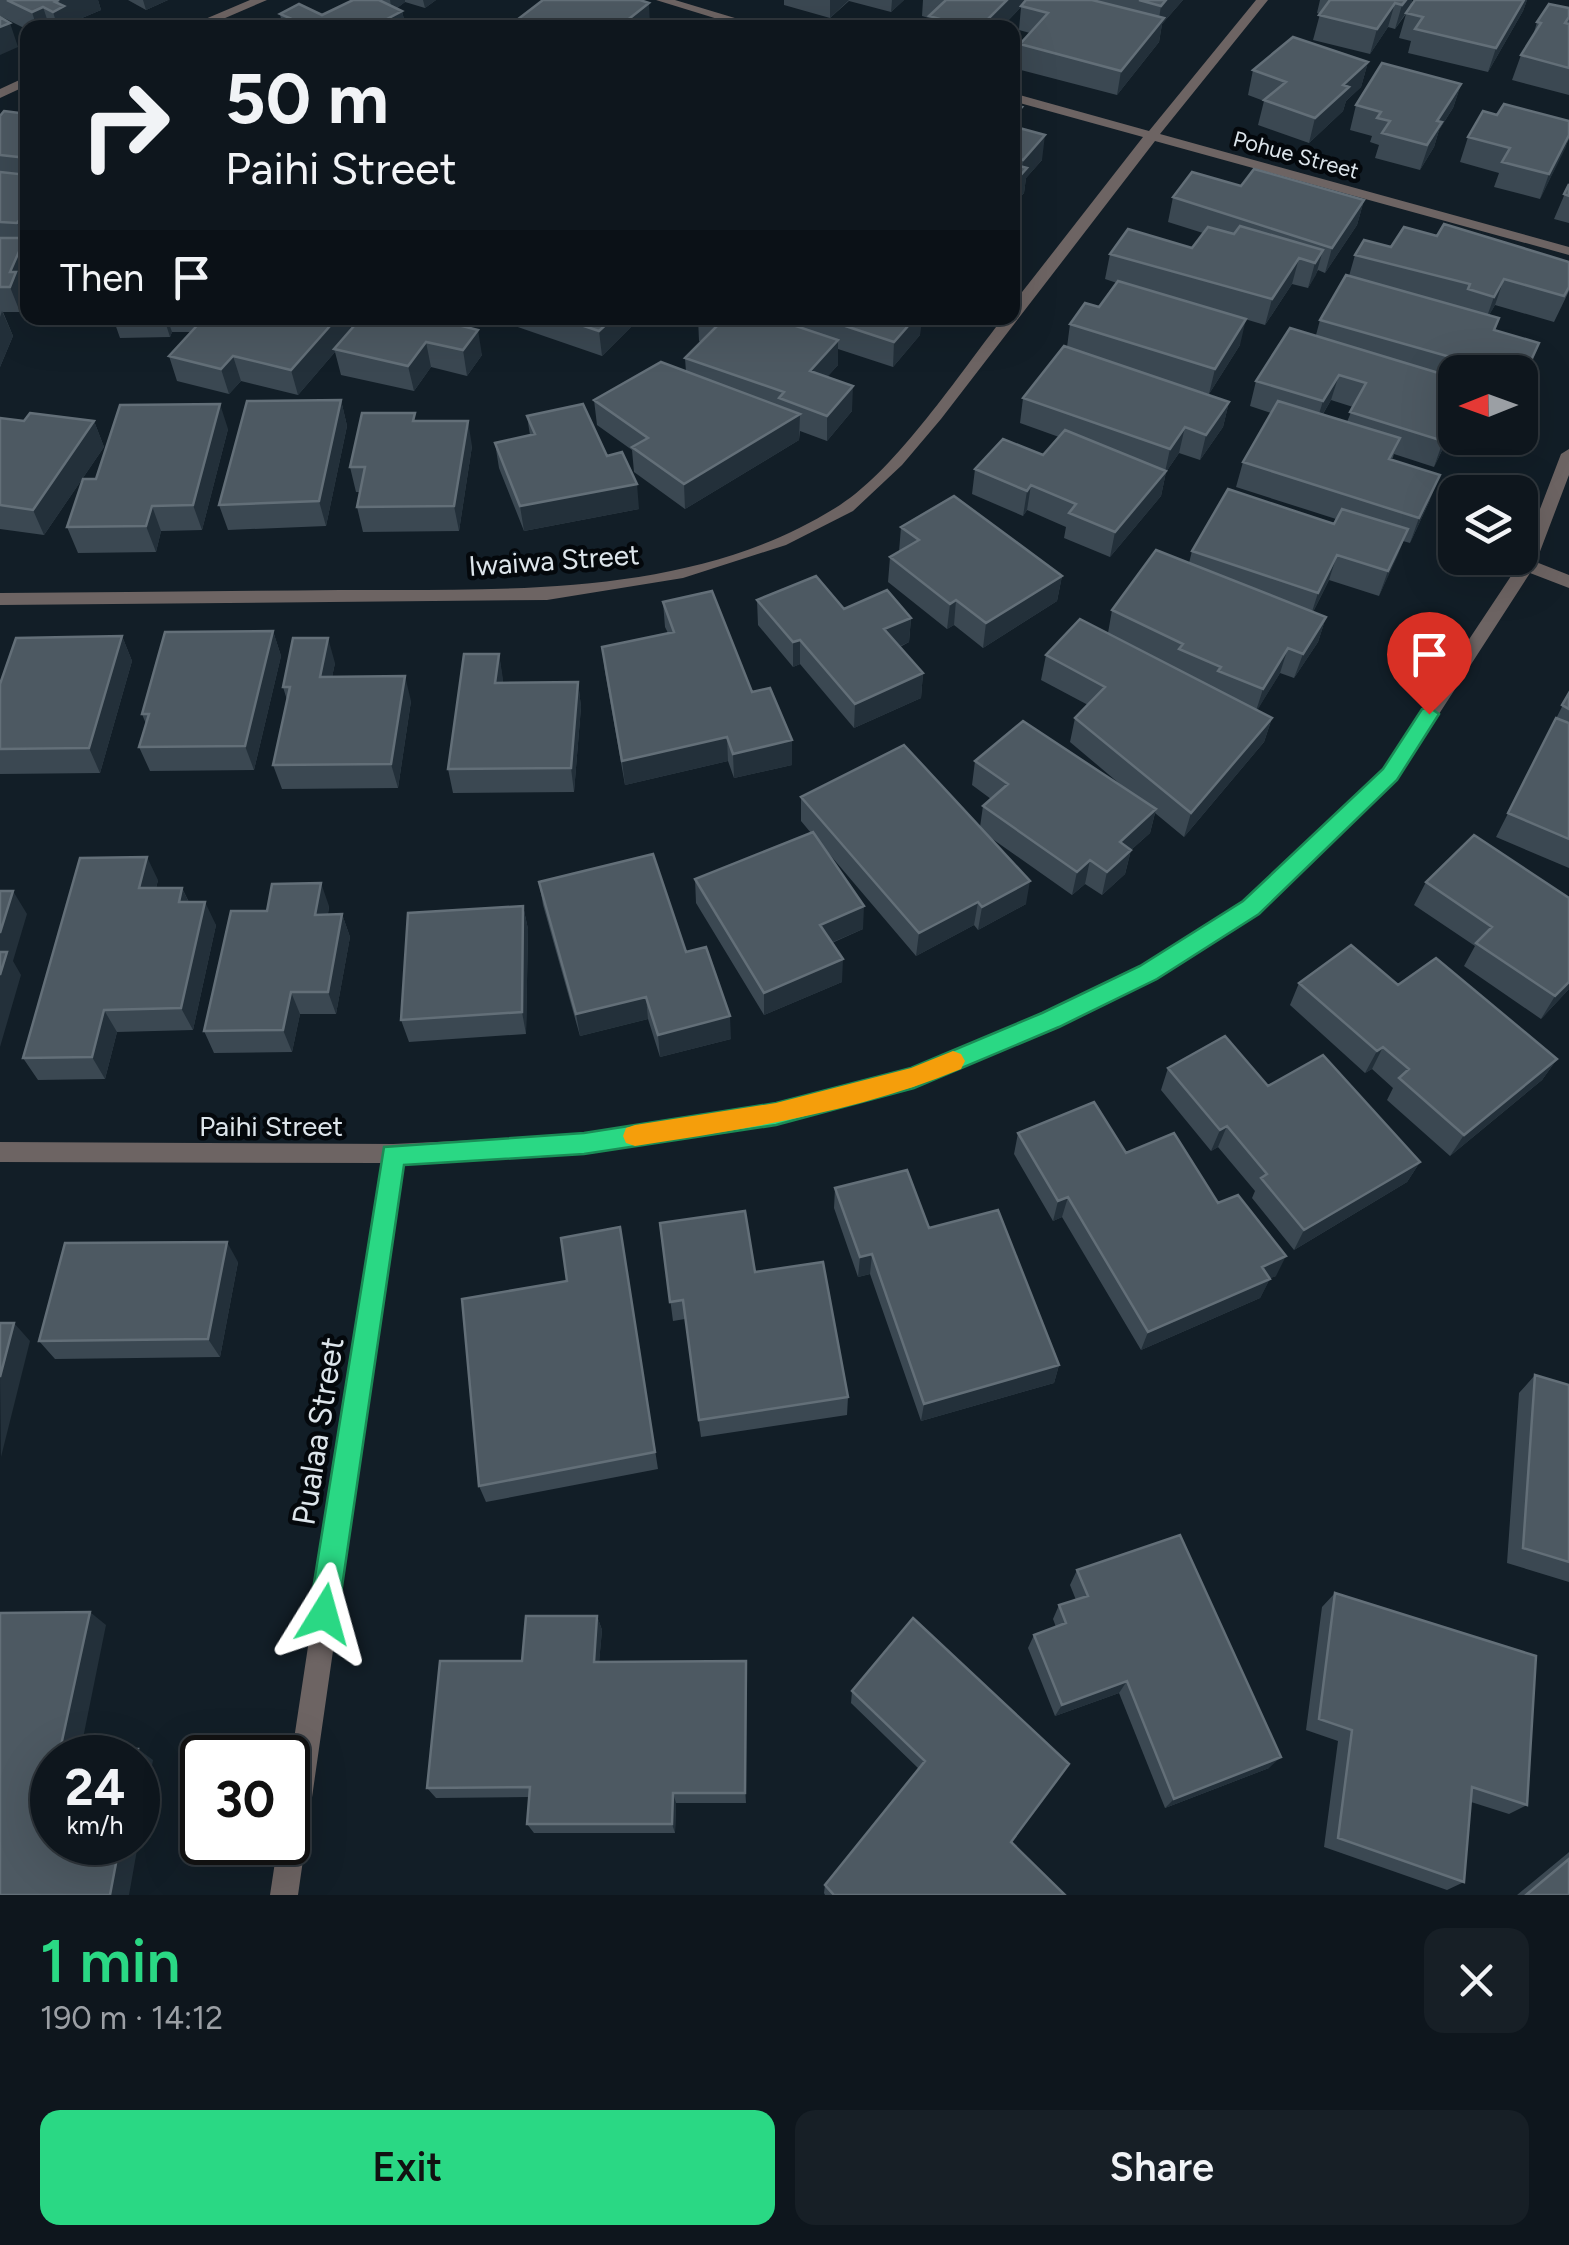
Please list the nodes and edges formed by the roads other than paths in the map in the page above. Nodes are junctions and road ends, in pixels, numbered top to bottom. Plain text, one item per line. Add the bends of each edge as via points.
1 (261, 0) edge
2 (662, 0) edge
3 (1262, 0) edge
4 (210, 20) edge
5 (724, 20) edge
6 (1020, 99) edge
7 (1152, 136) junction
8 (1569, 251) edge
9 (1020, 306) edge
10 (1005, 325) edge
11 (1569, 454) edge
12 (1538, 533) edge
13 (1538, 569) edge
14 (1519, 575) edge
15 (1569, 582) edge
16 (0, 599) edge
17 (0, 1152) edge
18 (393, 1154) junction
19 (284, 1895) edge

1 - 4 street
2 - 5 street
3 - 7 street, Iwaiwa Street
6 - 7 street, Pohue Street
7 - 8 street, Pohue Street
7 - 9 street, Iwaiwa Street
10 - 16 street, Iwaiwa Street via 908,449 849,507 716,566 547,594
11 - 12 street, Paihi Street
13 - 15 street
14 - 18 street, Paihi Street via 1390,774 1251,907 1148,972 914,1078 776,1114 584,1144
17 - 18 street, Paihi Street
18 - 19 street, Pualaa Street

